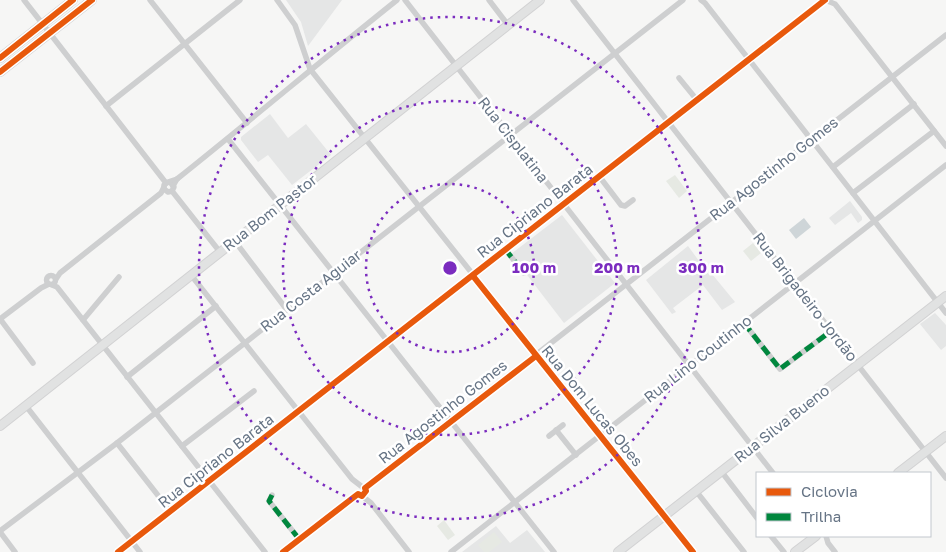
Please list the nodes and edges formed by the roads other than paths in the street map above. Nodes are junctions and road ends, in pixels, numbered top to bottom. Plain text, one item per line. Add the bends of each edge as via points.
1 (24, 0) edge
2 (74, 0) edge
3 (92, 0) edge
4 (150, 0) edge
5 (240, 0) edge
6 (277, 0) edge
7 (398, 0) edge
8 (405, 0) edge
9 (488, 0) edge
10 (540, 0) edge
11 (573, 0) edge
12 (683, 0) edge
13 (828, 0) edge
14 (703, 1) edge
15 (43, 24) junction
16 (508, 25) junction
17 (50, 33) junction
18 (946, 35) edge
19 (184, 43) junction
20 (617, 51) junction
21 (0, 58) edge
22 (749, 59) junction
23 (456, 66) junction
24 (310, 69) junction
25 (0, 72) edge
26 (892, 77) junction
27 (679, 78) dead end
28 (697, 100) junction
29 (914, 104) junction
30 (106, 106) junction
31 (666, 119) junction
32 (247, 123) junction
33 (934, 131) junction
34 (510, 135) junction
35 (364, 138) junction
36 (228, 139) junction
37 (811, 140) junction
38 (946, 146) edge
39 (946, 165) edge
40 (832, 167) junction
41 (599, 176) junction
42 (168, 188) junction
43 (853, 193) junction
44 (633, 200) dead end
45 (731, 202) junction
46 (563, 204) junction
47 (280, 206) junction
48 (418, 207) junction
49 (875, 221) junction
50 (234, 240) junction
51 (505, 249) junction
52 (220, 252) junction
53 (524, 273) dead end
54 (334, 274) junction
55 (191, 275) junction
56 (473, 276) junction
57 (119, 277) dead end
58 (53, 282) junction
59 (626, 284) junction
60 (794, 284) junction
61 (946, 296) edge
62 (938, 302) junction
63 (216, 306) junction
64 (288, 310) junction
65 (946, 313) edge
66 (0, 319) edge
67 (83, 320) junction
68 (744, 323) junction
69 (831, 331) junction
70 (388, 342) junction
71 (244, 343) junction
72 (102, 345) junction
73 (536, 356) junction
74 (33, 363) dead end
75 (858, 365) junction
76 (689, 366) junction
77 (127, 377) junction
78 (254, 390) dead end
79 (26, 406) junction
80 (155, 412) junction
81 (299, 412) junction
82 (451, 421) junction
83 (563, 425) dead end
84 (0, 426) edge
85 (556, 430) junction
86 (549, 436) dead end
87 (601, 436) junction
88 (946, 436) edge
89 (116, 443) junction
90 (182, 446) junction
91 (753, 447) junction
92 (925, 452) junction
93 (576, 455) junction
94 (721, 471) junction
95 (772, 472) edge
96 (899, 472) edge
97 (78, 473) junction
98 (946, 478) edge
99 (210, 482) junction
100 (361, 491) junction
101 (696, 491) junction
102 (272, 495) dead end
103 (515, 502) junction
104 (171, 512) junction
105 (664, 516) junction
106 (756, 517) edge
107 (0, 532) edge
108 (772, 537) edge
109 (822, 537) edge
110 (299, 540) junction
111 (132, 542) junction
112 (15, 552) edge
113 (118, 552) edge
114 (140, 552) edge
115 (265, 552) edge
116 (283, 552) edge
117 (409, 552) edge
118 (451, 552) edge
119 (554, 552) edge
120 (618, 552) edge
121 (693, 552) edge
122 (744, 552) edge
123 (784, 552) edge
124 (795, 552) edge
125 (835, 552) edge

1 - 15 street
2 - 15 main road
3 - 17 main road
4 - 19 street
5 - 19 street
6 - 24 street, Rua Dom Lucas Obes via 295,25
7 - 24 street
8 - 23 street, Rua Cisplatina
9 - 16 street
10 - 16 main road, Rua Bom Pastor
11 - 20 street, Rua Brigadeiro Jordão via 609,46
12 - 20 street, Rua Costa Aguiar
13 - 22 street, Rua Cipriano Barata
13 - 26 street via 835,4
14 - 22 street
15 - 17 street
15 - 21 main road
16 - 23 main road, Rua Bom Pastor
17 - 25 main road
17 - 30 street
18 - 26 street, Rua Agostinho Gomes
19 - 30 street
19 - 32 street
20 - 31 street, Rua Brigadeiro Jordão
20 - 34 street, Rua Costa Aguiar
22 - 28 street, Rua Cipriano Barata
22 - 37 street
23 - 34 street, Rua Cisplatina
23 - 35 main road, Rua Bom Pastor
24 - 32 street
24 - 35 street, Rua Dom Lucas Obes
26 - 29 street
26 - 37 street, Rua Agostinho Gomes
27 - 28 street
28 - 31 street, Rua Cipriano Barata
29 - 33 street
29 - 40 street
30 - 42 street
31 - 41 street, Rua Cipriano Barata
31 - 45 street, Rua Brigadeiro Jordão
32 - 36 street
33 - 38 street
33 - 43 street
34 - 46 street, Rua Cisplatina
34 - 48 street, Rua Costa Aguiar
35 - 47 main road, Rua Bom Pastor
35 - 48 street, Rua Dom Lucas Obes
36 - 42 street
36 - 47 street
37 - 40 street
37 - 45 street, Rua Agostinho Gomes
39 - 49 street, Rua Lino Coutinho
40 - 43 street
41 - 44 street via 622,204 625,206
41 - 46 street, Rua Cipriano Barata
42 - 52 street
42 - 58 street via 60,272
43 - 49 street
45 - 59 street, Rua Agostinho Gomes
45 - 60 street, Rua Brigadeiro Jordão
46 - 51 street, Rua Cipriano Barata
46 - 59 street, Rua Cisplatina
47 - 50 main road, Rua Bom Pastor
47 - 54 street
48 - 54 street, Rua Costa Aguiar
48 - 56 street, Rua Dom Lucas Obes
49 - 60 street, Rua Lino Coutinho
49 - 62 street
50 - 52 main road, Rua Bom Pastor
50 - 64 street
51 - 53 street
51 - 56 street, Rua Cipriano Barata
52 - 55 main road, Rua Bom Pastor
54 - 64 street, Rua Costa Aguiar
54 - 70 street
55 - 63 street
55 - 72 main road, Rua Bom Pastor
56 - 70 street, Rua Cipriano Barata
56 - 73 street, Rua Dom Lucas Obes
57 - 67 street
58 - 66 street
58 - 67 street
59 - 73 street, Rua Agostinho Gomes
59 - 76 street, Rua Cisplatina
60 - 68 street, Rua Lino Coutinho
60 - 69 street, Rua Brigadeiro Jordão
61 - 62 main road, Rua Silva Bueno
62 - 65 street
62 - 75 main road, Rua Silva Bueno
63 - 71 street
63 - 77 street
64 - 71 street, Rua Costa Aguiar
66 - 74 street
67 - 72 street
68 - 69 street via 780,369
68 - 76 street, Rua Lino Coutinho
69 - 75 street, Rua Brigadeiro Jordão
70 - 81 street, Rua Cipriano Barata
70 - 82 street
71 - 80 street, Rua Costa Aguiar
71 - 81 street
72 - 77 street
72 - 79 main road, Rua Bom Pastor
73 - 82 street, Rua Agostinho Gomes
73 - 87 street, Rua Dom Lucas Obes
75 - 91 main road, Rua Silva Bueno
75 - 92 street, Rua Brigadeiro Jordão
76 - 87 street, Rua Lino Coutinho
76 - 91 street, Rua Cisplatina
77 - 80 street
78 - 90 street
79 - 84 main road, Rua Bom Pastor
79 - 97 street
80 - 89 street, Rua Costa Aguiar
80 - 90 street
81 - 99 street, Rua Cipriano Barata
81 - 100 street
82 - 100 street, Rua Agostinho Gomes
82 - 103 street
83 - 85 street
85 - 86 street
85 - 93 street
87 - 93 street, Rua Lino Coutinho
87 - 105 street, Rua Dom Lucas Obes
88 - 92 main road
89 - 97 street, Rua Costa Aguiar
89 - 104 street
90 - 99 street
91 - 94 main road, Rua Silva Bueno
91 - 95 street, Rua Cisplatina
92 - 96 main road
92 - 98 street, Rua Brigadeiro Jordão
93 - 103 street, Rua Lino Coutinho
94 - 101 main road, Rua Silva Bueno
94 - 106 street
97 - 107 street, Rua Costa Aguiar
97 - 111 street
99 - 104 street, Rua Cipriano Barata
99 - 115 street
100 - 110 street, Rua Agostinho Gomes
100 - 117 street
101 - 105 main road, Rua Silva Bueno
101 - 122 street
102 - 110 street via 269,501
103 - 118 street, Rua Lino Coutinho
103 - 119 street
104 - 111 street, Rua Cipriano Barata
105 - 120 main road, Rua Silva Bueno
105 - 121 street, Rua Dom Lucas Obes
107 - 112 street
108 - 123 street
109 - 124 main road
109 - 125 street
110 - 116 street, Rua Agostinho Gomes
111 - 113 street, Rua Cipriano Barata
111 - 114 street

